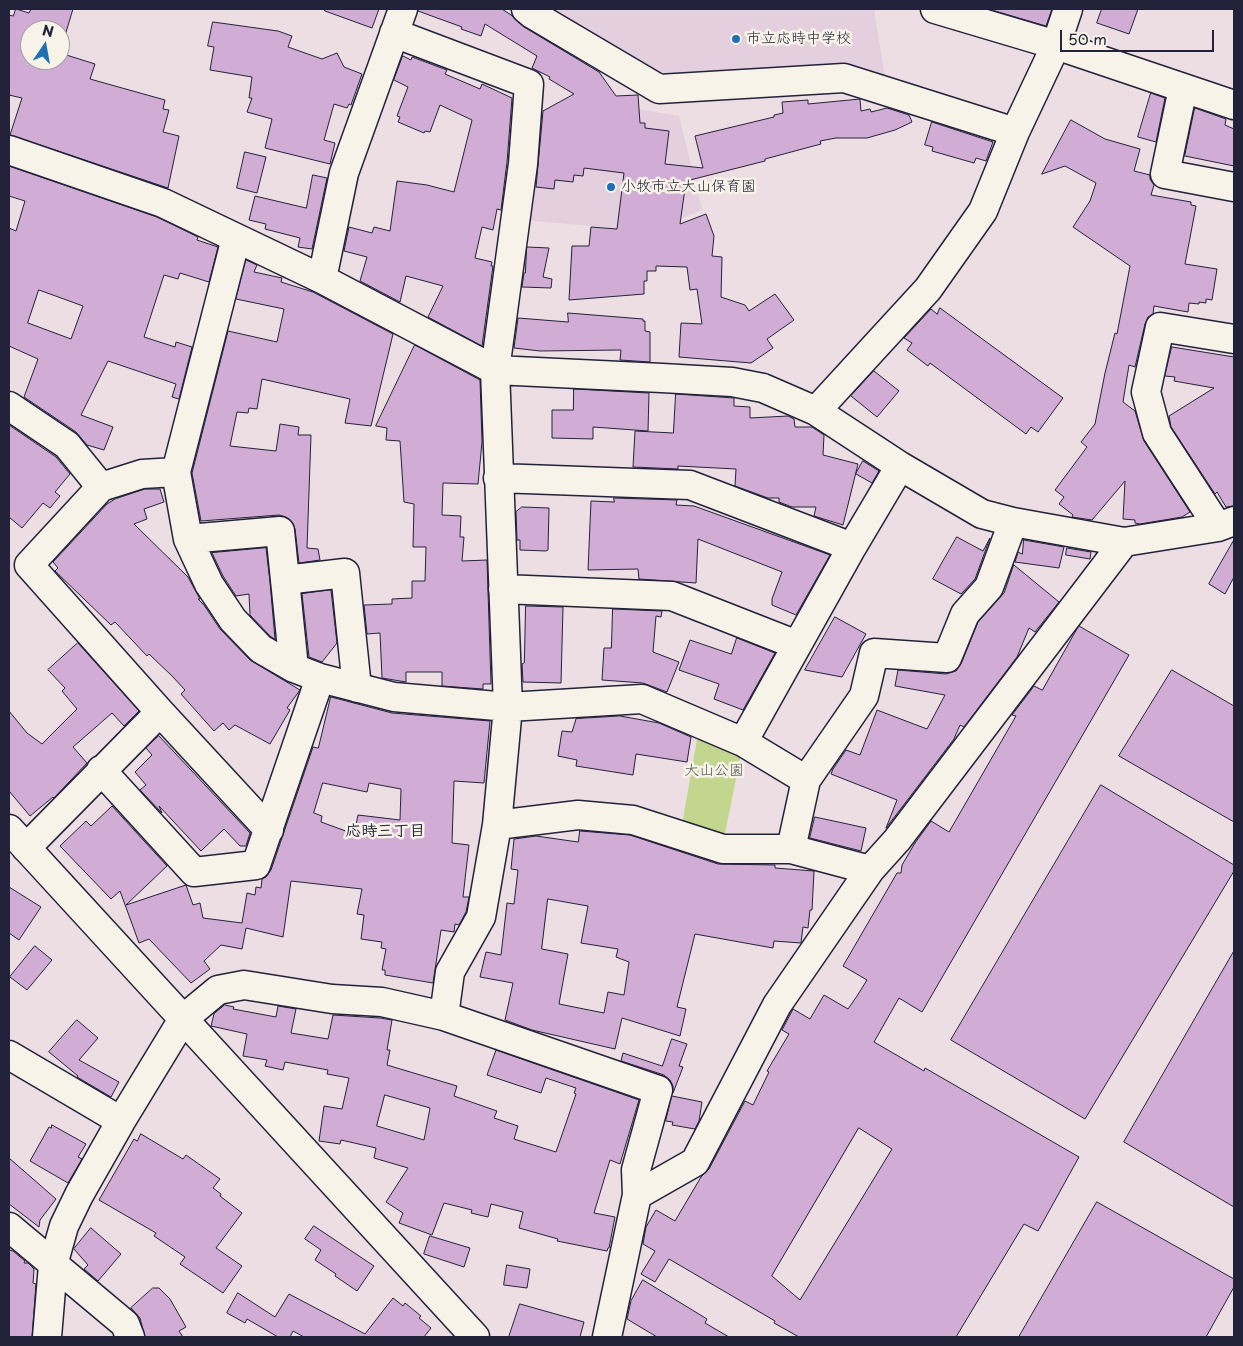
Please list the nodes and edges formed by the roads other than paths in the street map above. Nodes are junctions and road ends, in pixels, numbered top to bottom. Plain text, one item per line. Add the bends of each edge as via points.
1 (526, 9) edge
2 (935, 9) edge
3 (1068, 9) edge
4 (398, 21) edge
5 (1056, 45) junction
6 (1183, 88) junction
7 (1234, 105) edge
8 (1015, 132) junction
9 (9, 150) edge
10 (1234, 187) edge
11 (236, 238) junction
12 (322, 279) junction
13 (1234, 339) edge
14 (495, 370) junction
15 (9, 406) edge
16 (816, 411) junction
17 (900, 466) junction
18 (176, 472) junction
19 (498, 478) junction
20 (101, 487) junction
21 (1013, 522) junction
22 (1226, 524) edge
23 (188, 539) junction
24 (1124, 542) junction
25 (852, 547) junction
26 (285, 580) junction
27 (503, 589) junction
28 (797, 645) junction
29 (294, 668) junction
30 (320, 678) junction
31 (357, 688) junction
32 (508, 707) junction
33 (160, 712) junction
34 (743, 742) junction
35 (101, 770) junction
36 (806, 780) junction
37 (496, 825) junction
38 (269, 830) junction
39 (17, 839) edge
40 (791, 849) junction
41 (870, 870) junction
42 (444, 1016) junction
43 (183, 1019) junction
44 (9, 1055) edge
45 (121, 1120) junction
46 (637, 1195) junction
47 (9, 1227) edge
48 (53, 1265) junction
49 (47, 1337) edge
50 (130, 1337) edge
51 (475, 1337) edge
52 (607, 1337) edge

1 - 8 street via 659,89 844,78
2 - 5 street
3 - 5 street
4 - 12 street via 344,173
4 - 14 street via 529,84 523,164
5 - 6 street
5 - 8 street
6 - 7 street
6 - 10 street via 1166,174
8 - 16 street via 983,211 928,289
9 - 11 street via 163,203
11 - 12 street
11 - 18 street
12 - 14 street
13 - 22 street via 1160,327 1146,392 1157,433
14 - 16 street via 732,382 763,388
14 - 19 street
15 - 20 street via 67,446
16 - 17 street
17 - 21 street via 982,514
17 - 25 street
18 - 20 street via 142,474
18 - 23 street
19 - 25 street via 690,485
19 - 27 street
20 - 33 street via 29,565
21 - 24 street
21 - 36 street via 989,587 965,614 947,658 874,653 864,696
22 - 24 street
23 - 26 street via 280,531
23 - 29 street via 209,584 233,620 261,649
24 - 41 street via 897,840
25 - 28 street
26 - 29 street
26 - 31 street via 345,573
27 - 28 street via 672,596
27 - 32 street
28 - 34 street
29 - 30 street
30 - 31 street
30 - 38 street
31 - 32 street via 394,697
32 - 34 street via 642,699
32 - 37 street
33 - 35 street
33 - 38 street
34 - 36 street
35 - 38 street via 194,872 256,864
35 - 39 street
36 - 40 street
37 - 40 street via 578,815 633,820 723,849
37 - 42 street via 481,916 450,972
39 - 43 street
40 - 41 street
41 - 46 street via 777,1005 694,1162
42 - 43 street via 382,1002 332,999 244,985 218,990
42 - 46 street via 658,1090 636,1170
43 - 45 street
43 - 51 street
44 - 45 street
45 - 48 street via 64,1226
46 - 52 street
47 - 48 street
48 - 49 street
48 - 50 street via 125,1324

